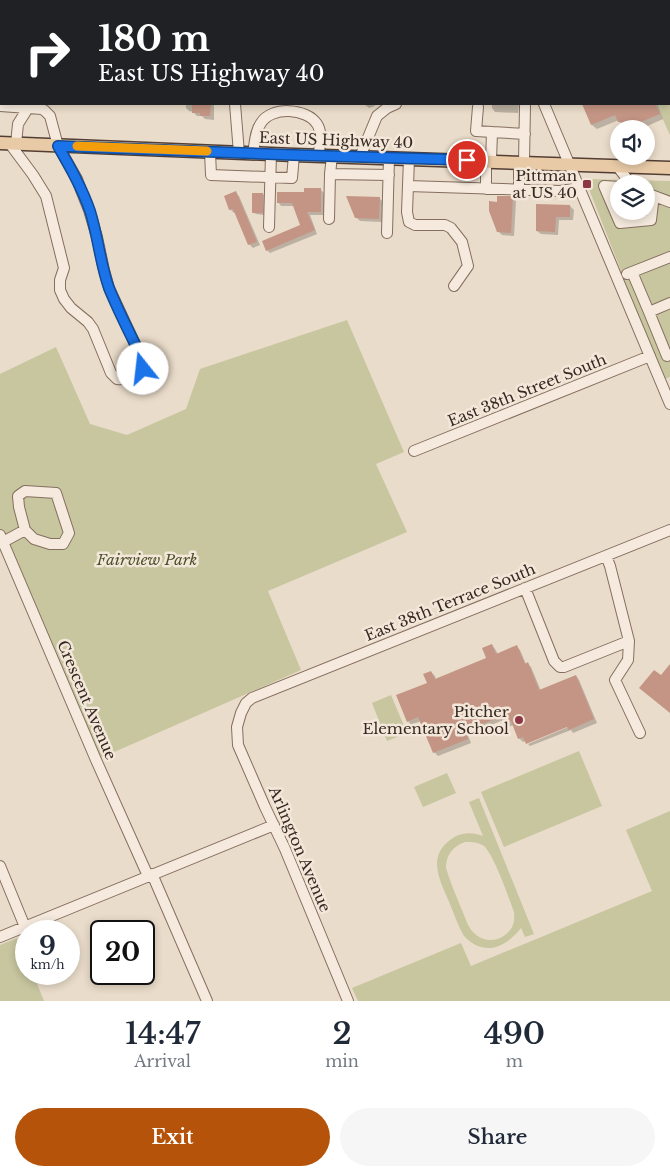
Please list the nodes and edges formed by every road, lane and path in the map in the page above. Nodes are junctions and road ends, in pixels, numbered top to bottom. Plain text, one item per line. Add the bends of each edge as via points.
1 (235, 105) edge
2 (544, 105) edge
3 (0, 106) edge
4 (525, 106) dead end
5 (382, 107) edge
6 (478, 107) dead end
7 (28, 108) junction
8 (492, 132) junction
9 (524, 134) junction
10 (9, 144) edge
11 (58, 146) junction
12 (210, 152) junction
13 (238, 153) junction
14 (253, 153) junction
15 (271, 154) junction
16 (294, 155) junction
17 (319, 155) junction
18 (332, 156) junction
19 (360, 157) junction
20 (389, 158) junction
21 (409, 159) junction
22 (488, 161) junction
23 (522, 162) junction
24 (570, 164) junction
25 (617, 166) junction
26 (670, 168) edge
27 (330, 174) junction
28 (624, 175) edge
29 (389, 176) junction
30 (271, 177) junction
31 (408, 186) junction
32 (610, 186) edge
33 (580, 188) junction
34 (486, 189) junction
35 (519, 190) junction
36 (610, 196) edge
37 (655, 196) edge
38 (670, 202) edge
39 (655, 203) edge
40 (329, 219) dead end
41 (619, 220) edge
42 (651, 220) edge
43 (269, 227) dead end
44 (387, 233) dead end
45 (670, 257) edge
46 (632, 272) junction
47 (617, 277) junction
48 (454, 286) dead end
49 (670, 303) edge
50 (649, 312) junction
51 (669, 355) edge
52 (652, 359) junction
53 (670, 404) edge
54 (414, 451) dead end
55 (25, 530) junction
56 (670, 530) edge
57 (1, 538) edge
58 (606, 556) junction
59 (525, 588) junction
60 (628, 641) junction
61 (244, 707) joint
62 (640, 733) dead end
63 (274, 825) junction
64 (0, 866) edge
65 (150, 875) junction
66 (22, 920) edge
67 (42, 920) edge
68 (15, 931) edge
69 (0, 937) edge
70 (206, 1001) edge
71 (348, 1001) edge

1 - 13 street
2 - 24 street
3 - 7 street
4 - 9 street
5 - 19 street
6 - 8 street via 476,131
7 - 10 street
7 - 11 street via 42,109 48,114
8 - 9 street
8 - 22 street
9 - 23 street
10 - 11 main road, East US Highway 40
10 - 11 street via 46,196 64,268 60,280 64,299 93,329 116,379 124,380 143,369 143,361 110,288 89,210 77,179
11 - 12 main road, East US Highway 40
12 - 13 main road, East US Highway 40
12 - 30 street via 210,174
13 - 14 main road, East US Highway 40
14 - 15 main road, East US Highway 40
14 - 17 street via 263,120 277,113 292,112 306,114 318,125
15 - 16 main road, East US Highway 40
15 - 30 street
16 - 17 main road, East US Highway 40
16 - 30 street via 292,178
17 - 18 main road, East US Highway 40
18 - 19 main road, East US Highway 40
18 - 27 street
19 - 20 main road, East US Highway 40
20 - 21 main road, East US Highway 40
20 - 29 street
21 - 22 main road, East US Highway 40
21 - 31 street
22 - 23 main road, East US Highway 40
22 - 34 street
23 - 24 main road, East US Highway 40
23 - 35 street
24 - 25 main road, East US Highway 40
24 - 33 street
25 - 26 main road, East US Highway 40
25 - 28 street
27 - 29 street
27 - 40 street
29 - 44 street
30 - 43 street
31 - 34 street
31 - 48 street via 409,222 445,225 462,242 468,266
32 - 36 street via 604,186
33 - 35 street
33 - 47 street
34 - 35 street
37 - 38 street
38 - 39 street
41 - 42 street via 620,223
45 - 46 street
46 - 47 street
46 - 50 street
47 - 52 street
49 - 50 street
50 - 51 street
51 - 52 street, East 38th Street South
52 - 53 street
52 - 54 street, East 38th Street South
55 - 55 street via 34,539 63,544 69,533 56,493 26,491 18,496
55 - 57 street
56 - 58 street, East 38th Terrace South
57 - 65 street, Crescent Avenue via 92,751
58 - 59 street, East 38th Terrace South
58 - 60 street
59 - 60 street via 554,661 560,667
59 - 61 street, East 38th Terrace South via 252,698
60 - 62 street via 628,660 615,680
61 - 63 street, Arlington Avenue via 238,727 238,745
63 - 65 street
63 - 71 street, Arlington Avenue
64 - 66 street
65 - 67 street
65 - 70 street, Crescent Avenue
68 - 69 street

